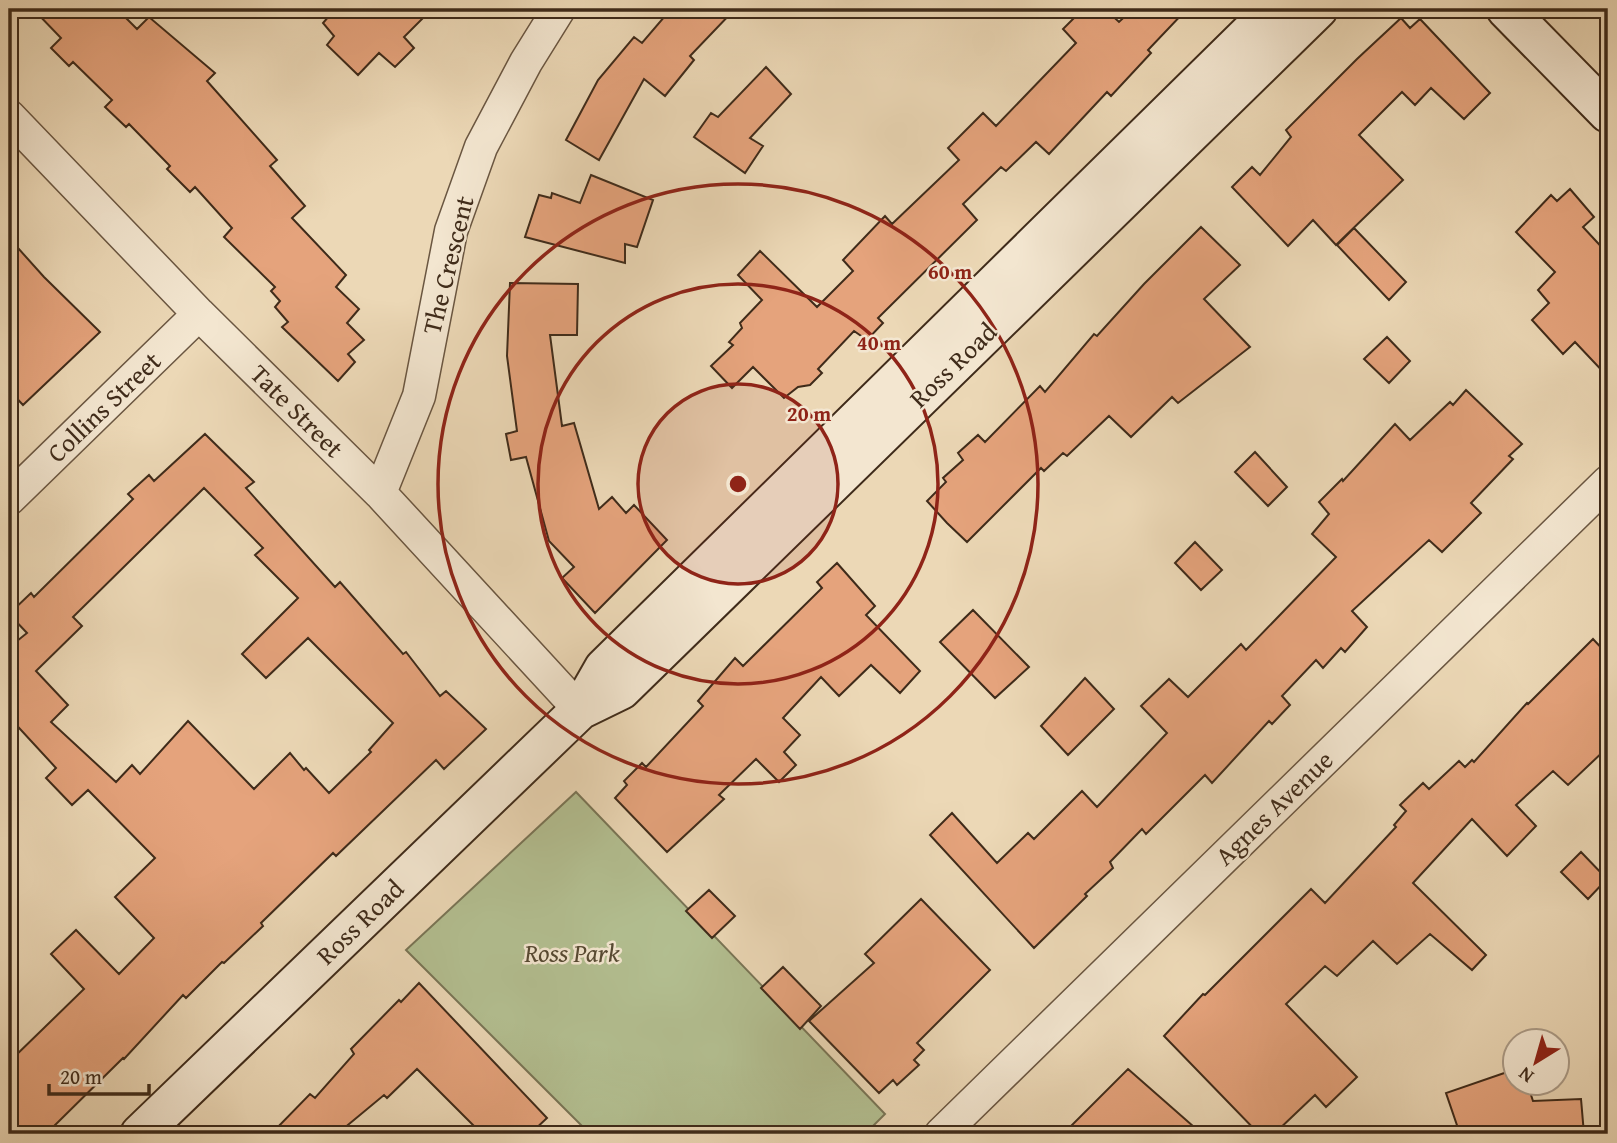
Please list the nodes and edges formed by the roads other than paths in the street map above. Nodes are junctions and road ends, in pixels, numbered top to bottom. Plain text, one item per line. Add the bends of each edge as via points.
1 (559, 9) edge
2 (1274, 9) edge
3 (1318, 9) edge
4 (1506, 9) edge
5 (1608, 113) edge
6 (9, 116) edge
7 (199, 314) junction
8 (1608, 482) edge
9 (380, 493) junction
10 (9, 499) edge
11 (580, 710) junction
12 (140, 1134) edge
13 (940, 1134) edge

1 - 9 street, The Crescent via 481,146 451,231 419,397
2 - 11 street, Ross Road via 604,668
3 - 11 street, Ross Road via 621,690
4 - 5 street
6 - 7 street, Tate Street
7 - 9 street, Tate Street
7 - 10 street, Collins Street
8 - 13 street, Agnes Avenue
9 - 11 street, Tate Street
11 - 12 street, Ross Road

